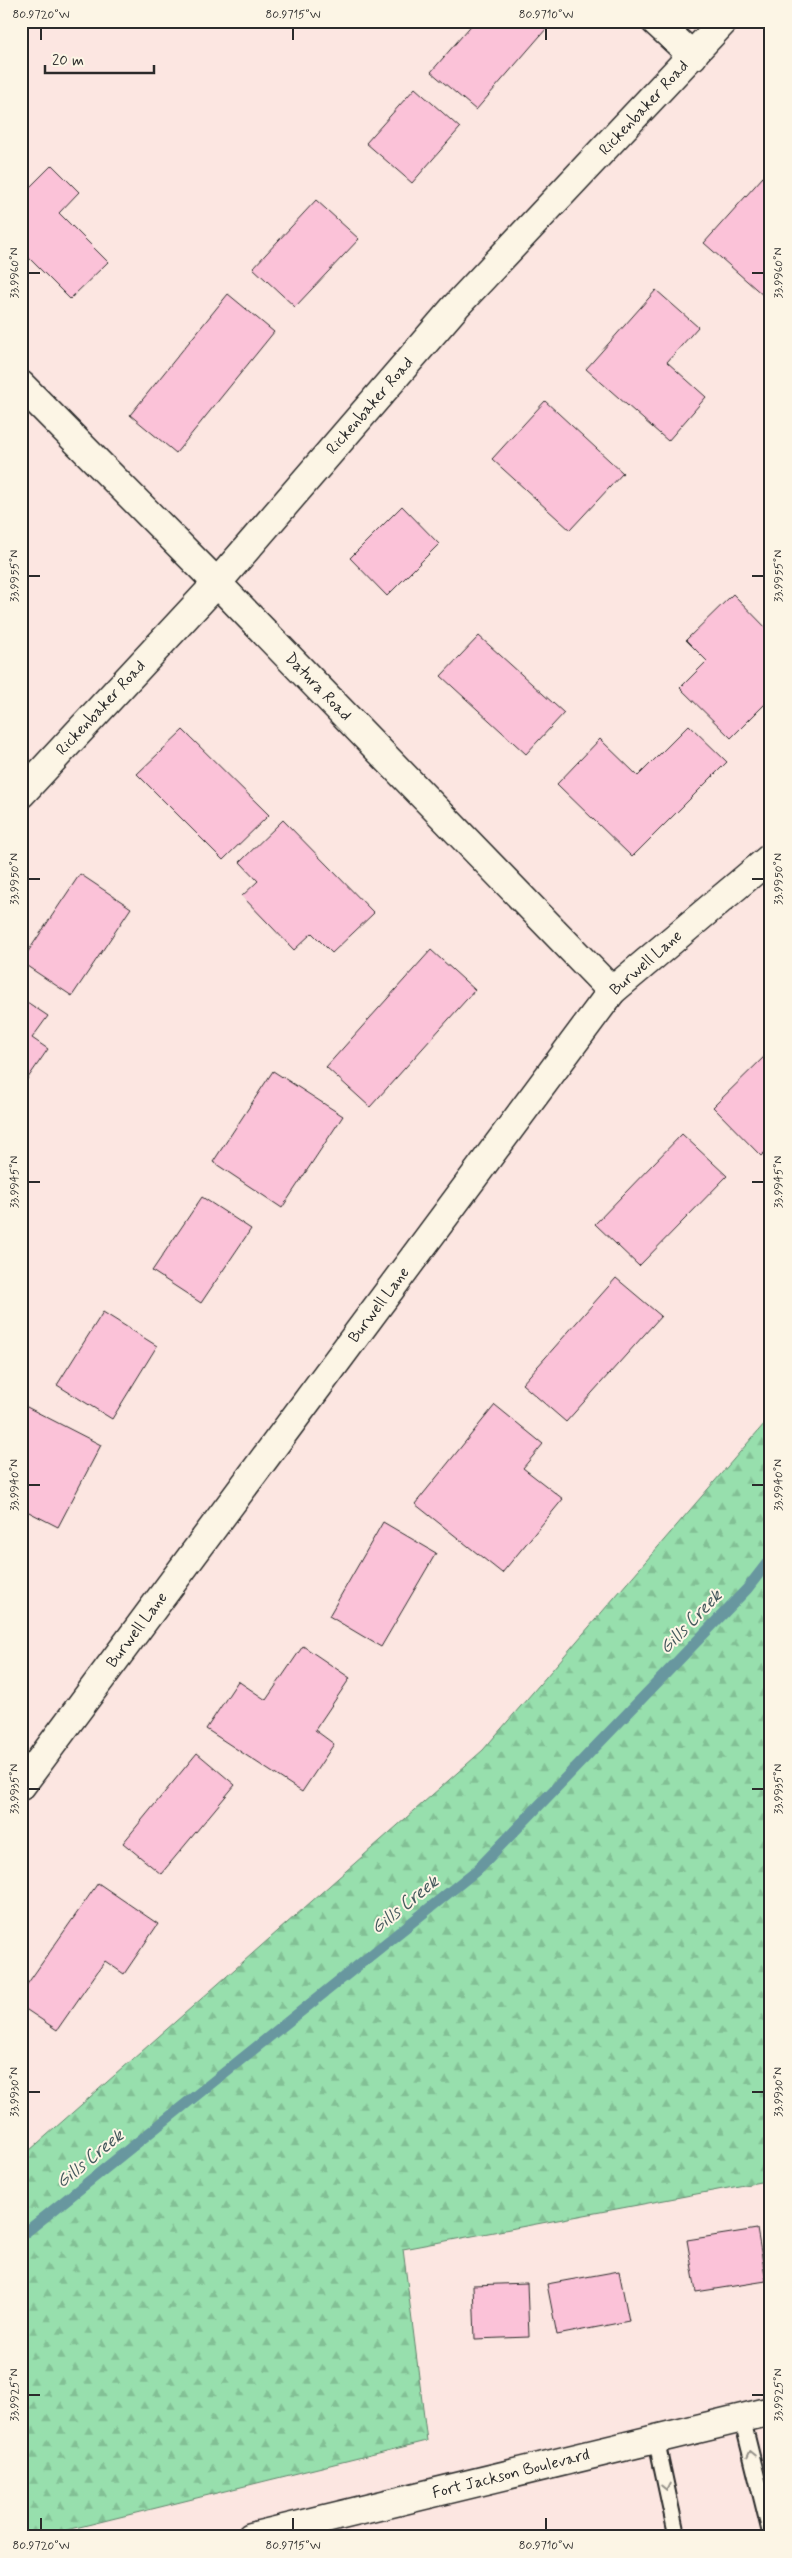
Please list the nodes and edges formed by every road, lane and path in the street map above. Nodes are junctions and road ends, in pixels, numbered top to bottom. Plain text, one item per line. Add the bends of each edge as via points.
1 (656, 21) edge
2 (724, 21) edge
3 (693, 56) junction
4 (21, 385) edge
5 (217, 583) junction
6 (21, 794) edge
7 (771, 857) edge
8 (612, 991) junction
9 (21, 1786) edge
10 (771, 2411) edge
11 (742, 2418) junction
12 (656, 2439) junction
13 (771, 2535) edge
14 (251, 2537) edge
15 (677, 2537) edge

1 - 3 street
2 - 3 street, Rickenbaker Road
3 - 5 street, Rickenbaker Road via 456,306
4 - 5 street, Datura Road
5 - 6 street, Rickenbaker Road
5 - 8 street, Datura Road
7 - 8 street, Burwell Lane
8 - 9 street, Burwell Lane
10 - 11 street, Fort Jackson Boulevard
11 - 12 street, Fort Jackson Boulevard
13 -> 11 lane
12 - 14 street, Fort Jackson Boulevard
12 -> 15 lane

